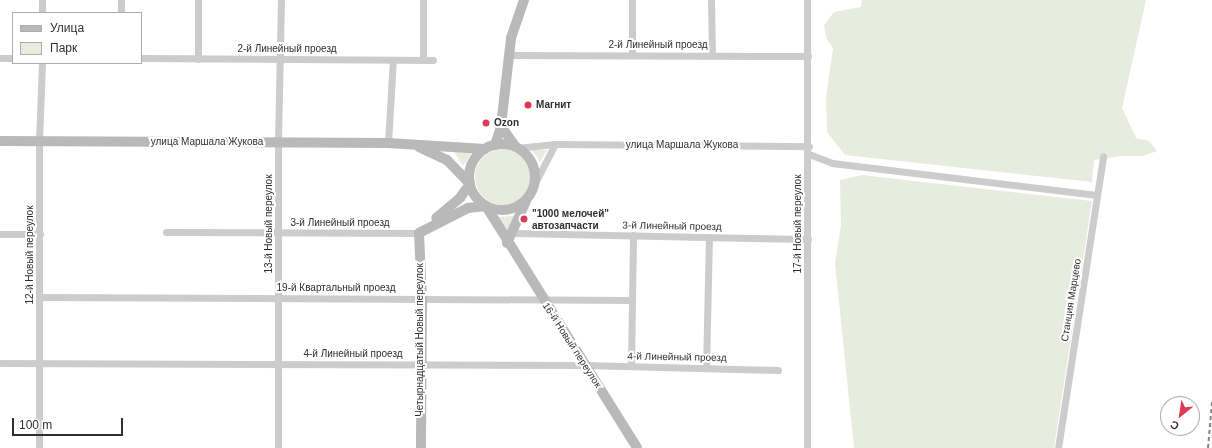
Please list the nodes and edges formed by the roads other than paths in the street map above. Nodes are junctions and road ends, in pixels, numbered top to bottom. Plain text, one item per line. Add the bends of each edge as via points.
1 (42, 0) edge
2 (121, 0) edge
3 (198, 0) edge
4 (281, 0) edge
5 (423, 0) edge
6 (524, 0) edge
7 (632, 0) edge
8 (711, 0) edge
9 (807, 0) edge
10 (42, 12) edge
11 (121, 12) edge
12 (509, 55) junction
13 (632, 55) junction
14 (712, 55) junction
15 (808, 56) junction
16 (0, 58) edge
17 (12, 58) edge
18 (142, 58) edge
19 (198, 59) junction
20 (281, 59) junction
21 (393, 60) junction
22 (422, 60) junction
23 (433, 60) dead end
24 (42, 64) edge
25 (501, 126) junction
26 (0, 141) edge
27 (39, 141) junction
28 (278, 142) junction
29 (388, 143) junction
30 (414, 144) junction
31 (555, 144) junction
32 (495, 145) junction
33 (809, 146) junction
34 (516, 147) junction
35 (485, 149) junction
36 (809, 154) junction
37 (1103, 156) dead end
38 (535, 183) junction
39 (470, 184) junction
40 (1097, 195) junction
41 (527, 200) junction
42 (486, 206) junction
43 (514, 228) junction
44 (166, 232) dead end
45 (279, 233) junction
46 (419, 233) junction
47 (0, 234) edge
48 (40, 234) junction
49 (633, 236) junction
50 (709, 237) junction
51 (808, 239) junction
52 (507, 243) junction
53 (40, 297) junction
54 (279, 298) junction
55 (422, 299) junction
56 (543, 300) junction
57 (632, 300) junction
58 (0, 363) edge
59 (39, 363) junction
60 (278, 364) junction
61 (421, 364) junction
62 (585, 365) junction
63 (631, 366) junction
64 (706, 368) junction
65 (778, 370) dead end
66 (39, 448) edge
67 (278, 448) edge
68 (421, 448) edge
69 (637, 448) edge
70 (806, 448) edge
71 (1058, 448) edge

1 - 10 street
2 - 11 street
3 - 19 street
4 - 20 street, 13-й Новый переулок
5 - 22 street
6 - 12 main road via 511,38
7 - 13 street
8 - 14 street
9 - 15 street, 17-й Новый переулок
12 - 13 street, 2-й Линейный проезд
12 - 25 main road
13 - 14 street, 2-й Линейный проезд
14 - 15 street, 2-й Линейный проезд
15 - 33 street, 17-й Новый переулок
16 - 17 street
18 - 19 street, 2-й Линейный проезд
19 - 20 street, 2-й Линейный проезд
20 - 21 street, 2-й Линейный проезд
20 - 28 street, 13-й Новый переулок
21 - 22 street, 2-й Линейный проезд
21 - 29 street
22 - 23 street, 2-й Линейный проезд
24 - 27 street, 12-й Новый переулок
25 - 32 main road
25 - 34 main road
26 - 27 main road, улица Маршала Жукова
27 - 28 main road, улица Маршала Жукова
27 - 48 street, 12-й Новый переулок
28 - 29 main road, улица Маршала Жукова
28 - 45 street, 13-й Новый переулок
29 - 30 main road, улица Маршала Жукова
30 - 35 main road, улица Маршала Жукова
30 - 39 main road, улица Маршала Жукова via 447,160
31 - 33 street, улица Маршала Жукова
31 - 34 street, улица Маршала Жукова
31 - 38 street
32 - 34 main road
32 - 35 main road
33 - 36 street, 17-й Новый переулок
34 - 38 main road via 525,153 533,165
35 - 39 main road via 472,163
36 - 40 street via 832,163
36 - 51 street, 17-й Новый переулок
37 - 40 street, Станция Марцево
38 - 41 main road
39 - 42 main road via 477,199
39 - 46 main road via 460,198
40 - 71 street, Станция Марцево
41 - 42 main road via 508,210
41 - 43 main road
42 - 46 main road via 468,208
42 - 52 main road, 16-й Новый переулок
43 - 49 street, 3-й Линейный проезд via 516,233
43 - 52 main road
44 - 45 street, 3-й Линейный проезд
45 - 46 street, 3-й Линейный проезд
45 - 54 street, 13-й Новый переулок
46 - 55 main road, Четырнадцатый Новый переулок
47 - 48 street
48 - 53 street, 12-й Новый переулок
49 - 50 street, 3-й Линейный проезд
49 - 57 street
50 - 51 street, 3-й Линейный проезд
50 - 64 street
51 - 70 street, 17-й Новый переулок
52 - 56 main road, 16-й Новый переулок
53 - 54 street, 19-й Квартальный проезд
53 - 59 street, 12-й Новый переулок
54 - 55 street, 19-й Квартальный проезд
54 - 60 street, 13-й Новый переулок
55 - 56 street, 19-й Квартальный проезд
55 - 61 main road, Четырнадцатый Новый переулок
56 - 57 street, 19-й Квартальный проезд
56 - 62 main road, 16-й Новый переулок
57 - 63 street
58 - 59 street, 4-й Линейный проезд
59 - 60 street, 4-й Линейный проезд
59 - 66 street, 12-й Новый переулок
60 - 61 street, 4-й Линейный проезд
60 - 67 street, 13-й Новый переулок
61 - 62 street, 4-й Линейный проезд
61 - 68 main road, Четырнадцатый Новый переулок
62 - 63 street, 4-й Линейный проезд
62 - 69 main road, 16-й Новый переулок
63 - 64 street, 4-й Линейный проезд
64 - 65 street, 4-й Линейный проезд

